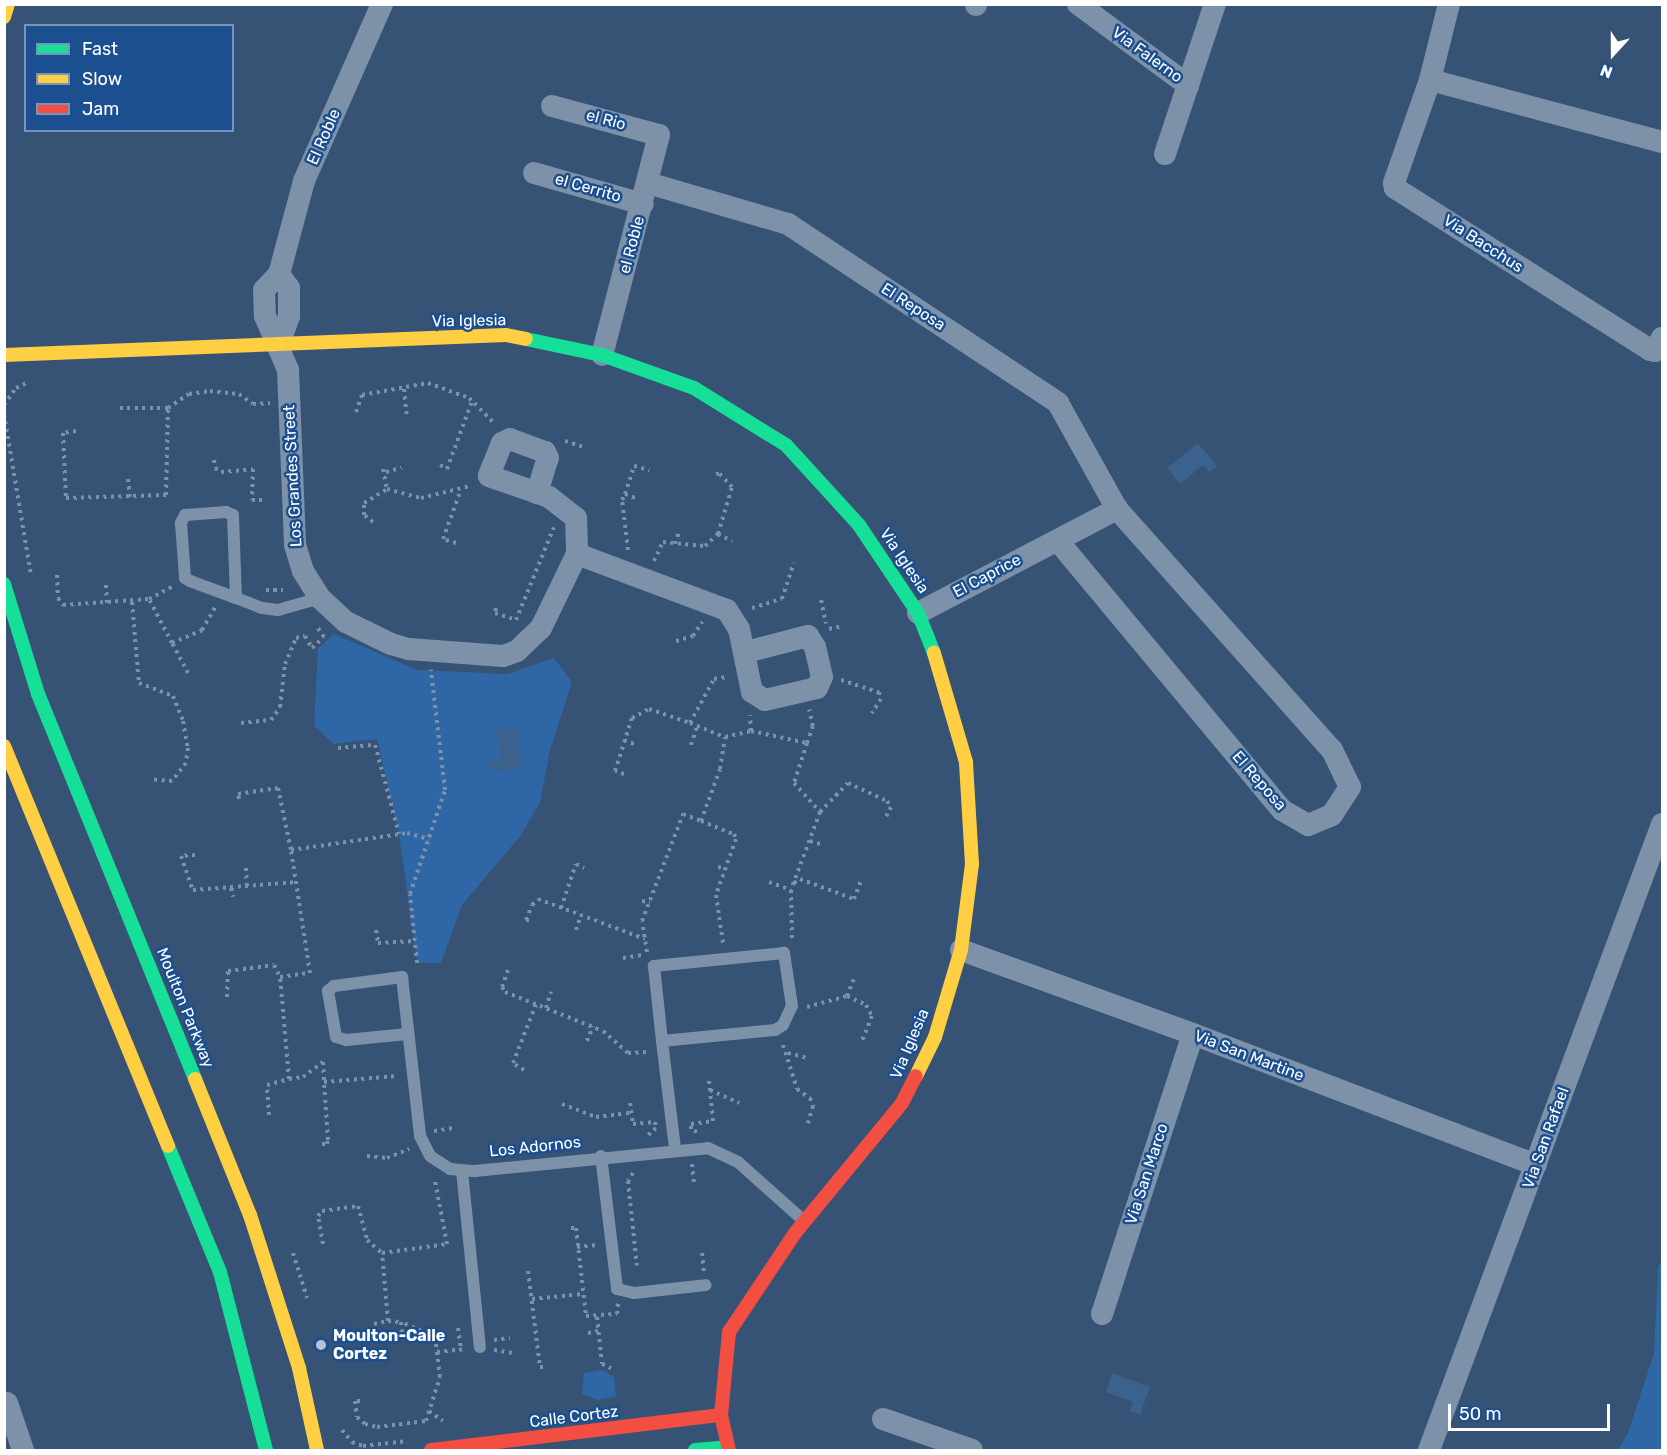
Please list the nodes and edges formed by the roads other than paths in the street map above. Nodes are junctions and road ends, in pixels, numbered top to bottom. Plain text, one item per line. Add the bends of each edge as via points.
1 (8, 4) edge
2 (382, 4) edge
3 (1078, 4) edge
4 (1449, 4) edge
5 (1209, 7) edge
6 (4, 17) edge
7 (1430, 81) junction
8 (1188, 85) junction
9 (552, 106) dead end
10 (659, 135) joint
11 (1662, 142) edge
12 (1165, 154) dead end
13 (534, 173) dead end
14 (646, 193) junction
15 (1662, 338) edge
16 (279, 344) junction
17 (4, 355) edge
18 (602, 355) junction
19 (537, 493) junction
20 (1117, 509) junction
21 (1057, 540) junction
22 (577, 555) junction
23 (4, 584) edge
24 (236, 598) junction
25 (320, 598) junction
26 (918, 613) junction
27 (746, 652) junction
28 (4, 746) edge
29 (1662, 824) edge
30 (961, 951) junction
31 (407, 1034) junction
32 (1193, 1034) junction
33 (663, 1046) junction
34 (675, 1148) junction
35 (601, 1156) junction
36 (1536, 1166) junction
37 (462, 1171) junction
38 (805, 1222) junction
39 (705, 1285) dead end
40 (1102, 1314) dead end
41 (480, 1347) dead end
42 (7, 1403) dead end
43 (721, 1415) junction
44 (883, 1419) dead end
45 (729, 1449) edge
46 (23, 1450) edge
47 (266, 1450) edge
48 (317, 1450) edge
49 (431, 1450) edge
50 (695, 1450) edge
51 (972, 1450) edge
52 (1429, 1450) edge

1 - 6 street
2 - 16 street, El Roble via 304,181 279,274 289,288 289,316
3 - 8 street, Via Falerno
4 - 7 street, Via Bacchus
5 - 8 street, Via Falerno
7 - 11 street
7 - 15 street, Via Bacchus via 1395,177 1395,188 1650,350 1655,351
8 - 12 street, Via Falerno
9 - 10 street, el Rio
10 - 14 street, el Roble
13 - 14 street, el Cerrito
14 - 18 street, el Roble
14 - 20 street, El Reposa via 788,224 1058,403
16 - 17 street, Via Iglesia
16 - 18 street, Via Iglesia via 506,335
16 - 25 street, Los Grandes Street via 288,370 295,545 306,577
18 - 26 street, Via Iglesia via 694,388 786,445 860,525
19 - 19 street, Los Grandes Street via 548,458 545,452 510,439 502,443 489,476
19 - 22 street, Los Grandes Street via 576,518
20 - 21 street
20 - 21 street, El Reposa via 1332,750 1350,787 1332,815 1308,825 1282,810
21 - 26 street, El Caprice
22 - 25 street, Los Grandes Street via 542,628 517,651 503,656 431,652 391,644 346,622
22 - 27 street via 727,610 740,629
23 - 48 street, Moulton Parkway via 38,694 250,1215 299,1368
24 - 24 lane via 185,578 182,518 226,512 235,518
24 - 25 lane via 278,610
26 - 30 street, Via Iglesia via 942,674 966,762 972,864
27 - 27 street via 752,687 765,699 817,688 822,677 808,636
28 - 47 street via 220,1272
29 - 36 street, Via San Rafael
30 - 32 street, Via San Martine
30 - 38 street, Via Iglesia via 935,1037 902,1103
31 - 31 lane via 402,977 334,986 328,991 336,1037 346,1040
31 - 37 lane via 424,1148 439,1163
32 - 36 street, Via San Martine
32 - 40 street, Via San Marco
33 - 33 lane via 775,1030 783,1025 792,1006 784,954 654,966
33 - 34 lane
34 - 35 lane, Los Adornos
34 - 38 lane, Los Adornos via 708,1148 729,1156
35 - 37 lane, Los Adornos
35 - 39 lane via 615,1283 622,1292
36 - 52 street, Via San Rafael
37 - 41 lane
38 - 43 street, Via Iglesia via 729,1332
42 - 46 street
43 - 45 street, Via Iglesia
43 - 49 street, Calle Cortez
44 - 51 street
45 - 50 street

